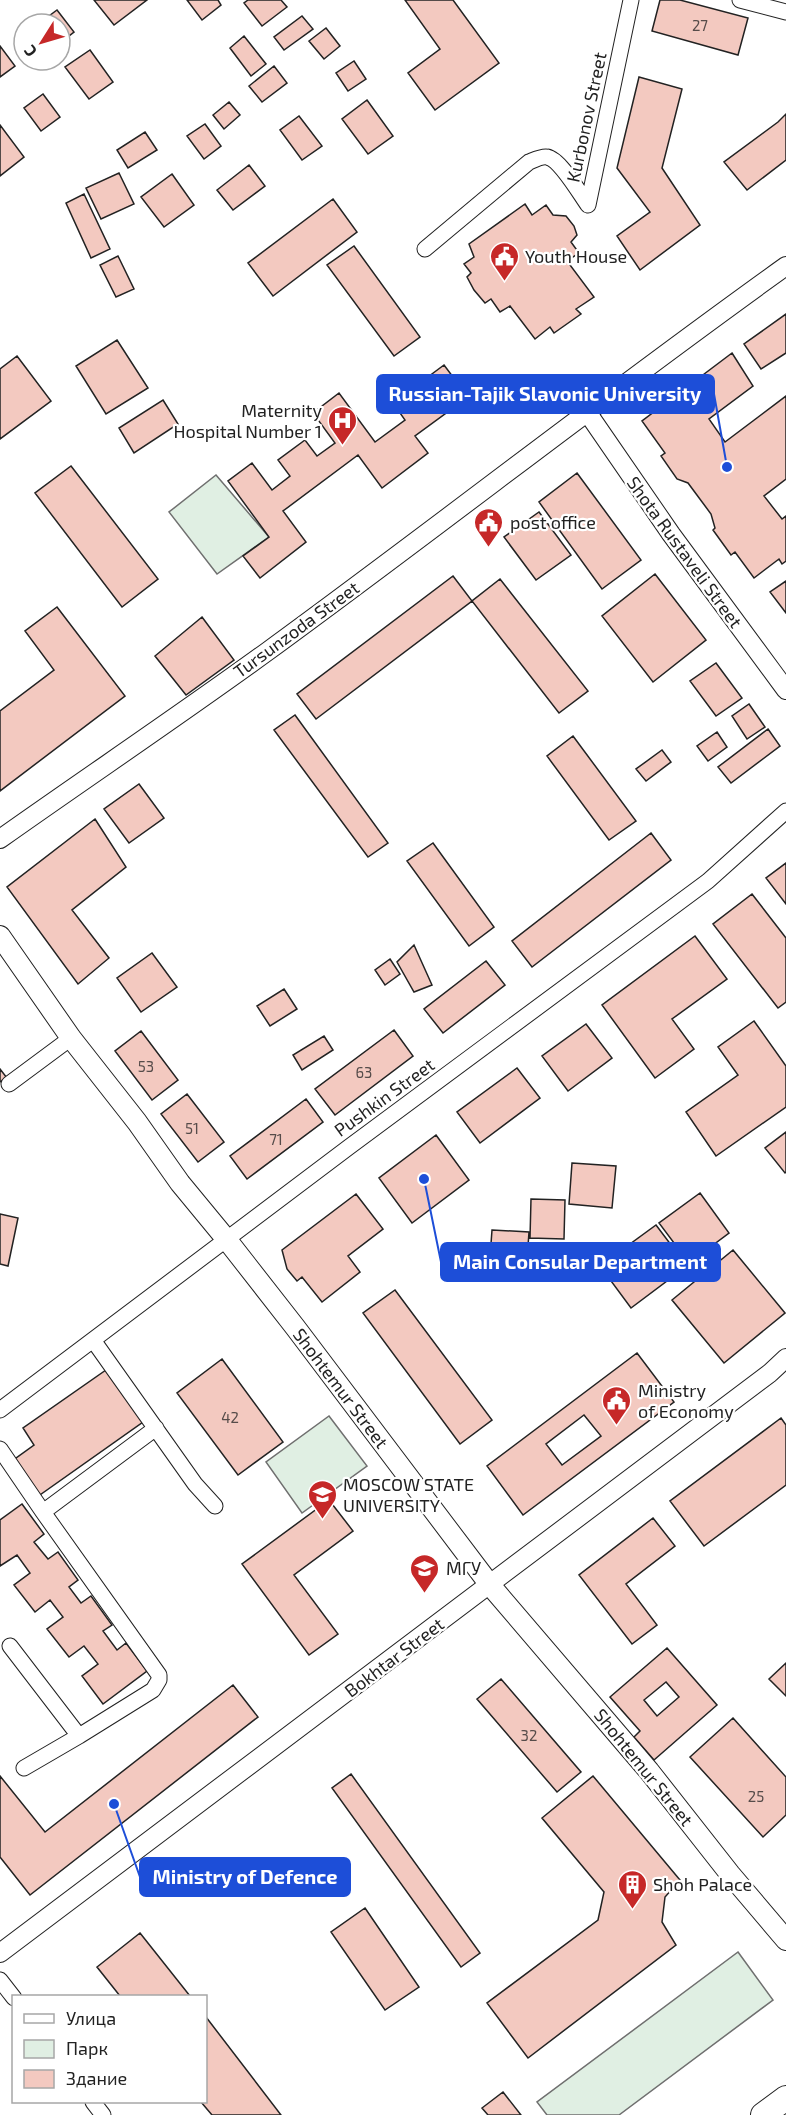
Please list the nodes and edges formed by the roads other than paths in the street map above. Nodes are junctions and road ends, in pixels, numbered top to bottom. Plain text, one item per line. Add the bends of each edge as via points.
1 (631, 0) edge
2 (740, 0) edge
3 (786, 12) edge
4 (425, 249) dead end
5 (786, 266) edge
6 (587, 412) junction
7 (786, 690) edge
8 (786, 810) edge
9 (0, 839) edge
10 (0, 936) edge
11 (71, 1038) junction
12 (9, 1084) dead end
13 (228, 1240) junction
14 (93, 1340) junction
15 (786, 1358) edge
16 (0, 1410) edge
17 (156, 1428) junction
18 (0, 1449) edge
19 (215, 1506) dead end
20 (43, 1512) junction
21 (490, 1585) junction
22 (9, 1646) dead end
23 (79, 1736) junction
24 (24, 1768) dead end
25 (786, 1940) edge
26 (0, 1953) edge
27 (0, 1980) edge
28 (12, 1995) edge
29 (786, 2098) edge
30 (94, 2103) edge
31 (103, 2115) edge
32 (763, 2115) edge

1 - 4 street, Kurbonov Street via 588,205 557,161 540,158 529,162
2 - 3 street
5 - 6 street, Tursunzoda Street
6 - 7 street, Shota Rustaveli Street
6 - 9 street, Tursunzoda Street via 259,657
8 - 13 street, Pushkin Street via 708,881
10 - 11 main road, Shohtemur Street
11 - 12 street
11 - 13 main road, Shohtemur Street
13 - 14 street, Pushkin Street
13 - 21 main road, Shohtemur Street
14 - 16 street, Pushkin Street
14 - 17 street
15 - 21 street, Bokhtar Street
17 - 19 street
17 - 20 street
18 - 20 street
20 - 23 street via 159,1675 153,1690
21 - 25 main road, Shohtemur Street via 649,1771
21 - 26 street, Bokhtar Street
22 - 23 street
23 - 24 street
27 - 28 street
29 - 32 highway
30 - 31 street

